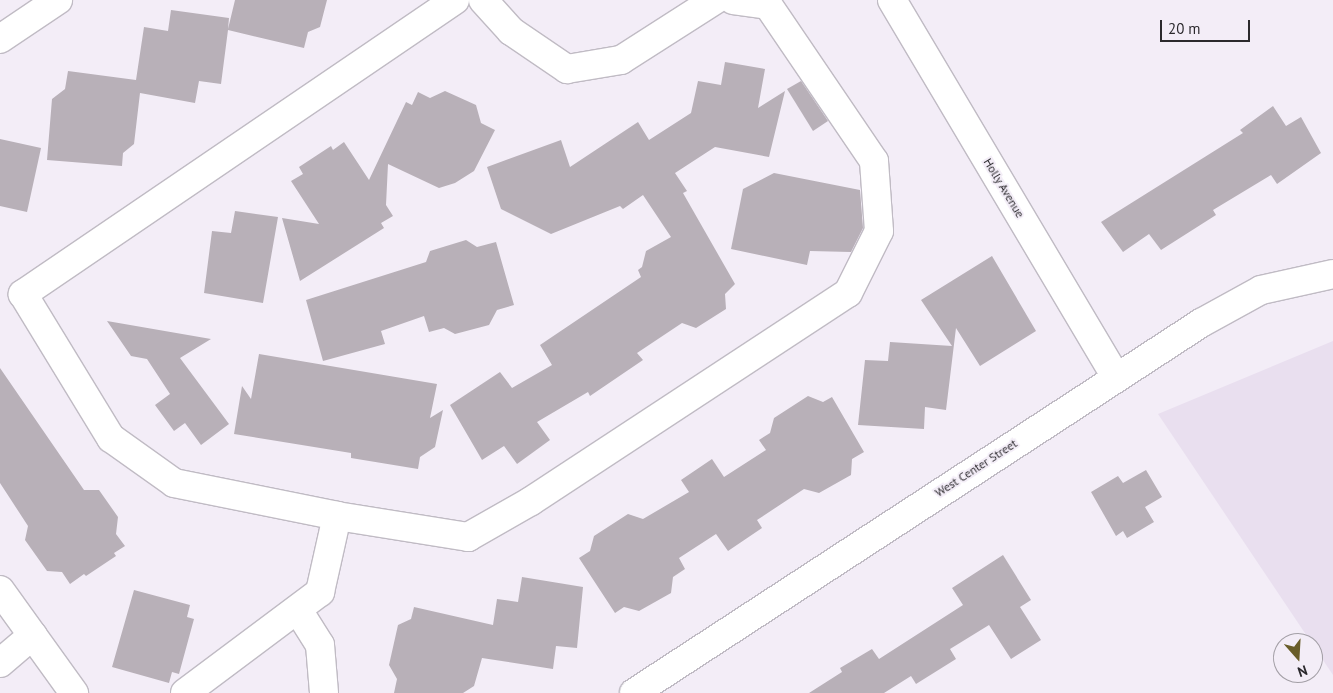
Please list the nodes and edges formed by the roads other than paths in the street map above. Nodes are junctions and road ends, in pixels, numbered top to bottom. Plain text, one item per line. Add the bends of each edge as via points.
1 (58, 0) edge
2 (455, 0) edge
3 (483, 0) edge
4 (715, 0) edge
5 (733, 0) edge
6 (892, 0) edge
7 (0, 39) edge
8 (1333, 274) edge
9 (1116, 377) junction
10 (337, 516) junction
11 (0, 590) edge
12 (298, 610) junction
13 (33, 636) junction
14 (0, 663) edge
15 (74, 693) edge
16 (185, 693) edge
17 (324, 693) edge
18 (634, 693) edge

1 - 7 street
2 - 10 street via 23,294 111,438 174,483
3 - 4 street via 511,31 567,69 621,60
5 - 10 street via 768,5 874,162 879,231 848,293 531,501 468,537
6 - 9 street, Holly Avenue
8 - 9 street, West Center Street via 1261,290 1201,323
9 - 18 street, West Center Street
10 - 12 street via 320,592
11 - 13 street
12 - 16 street
12 - 17 street via 320,645
13 - 14 street
13 - 15 street

